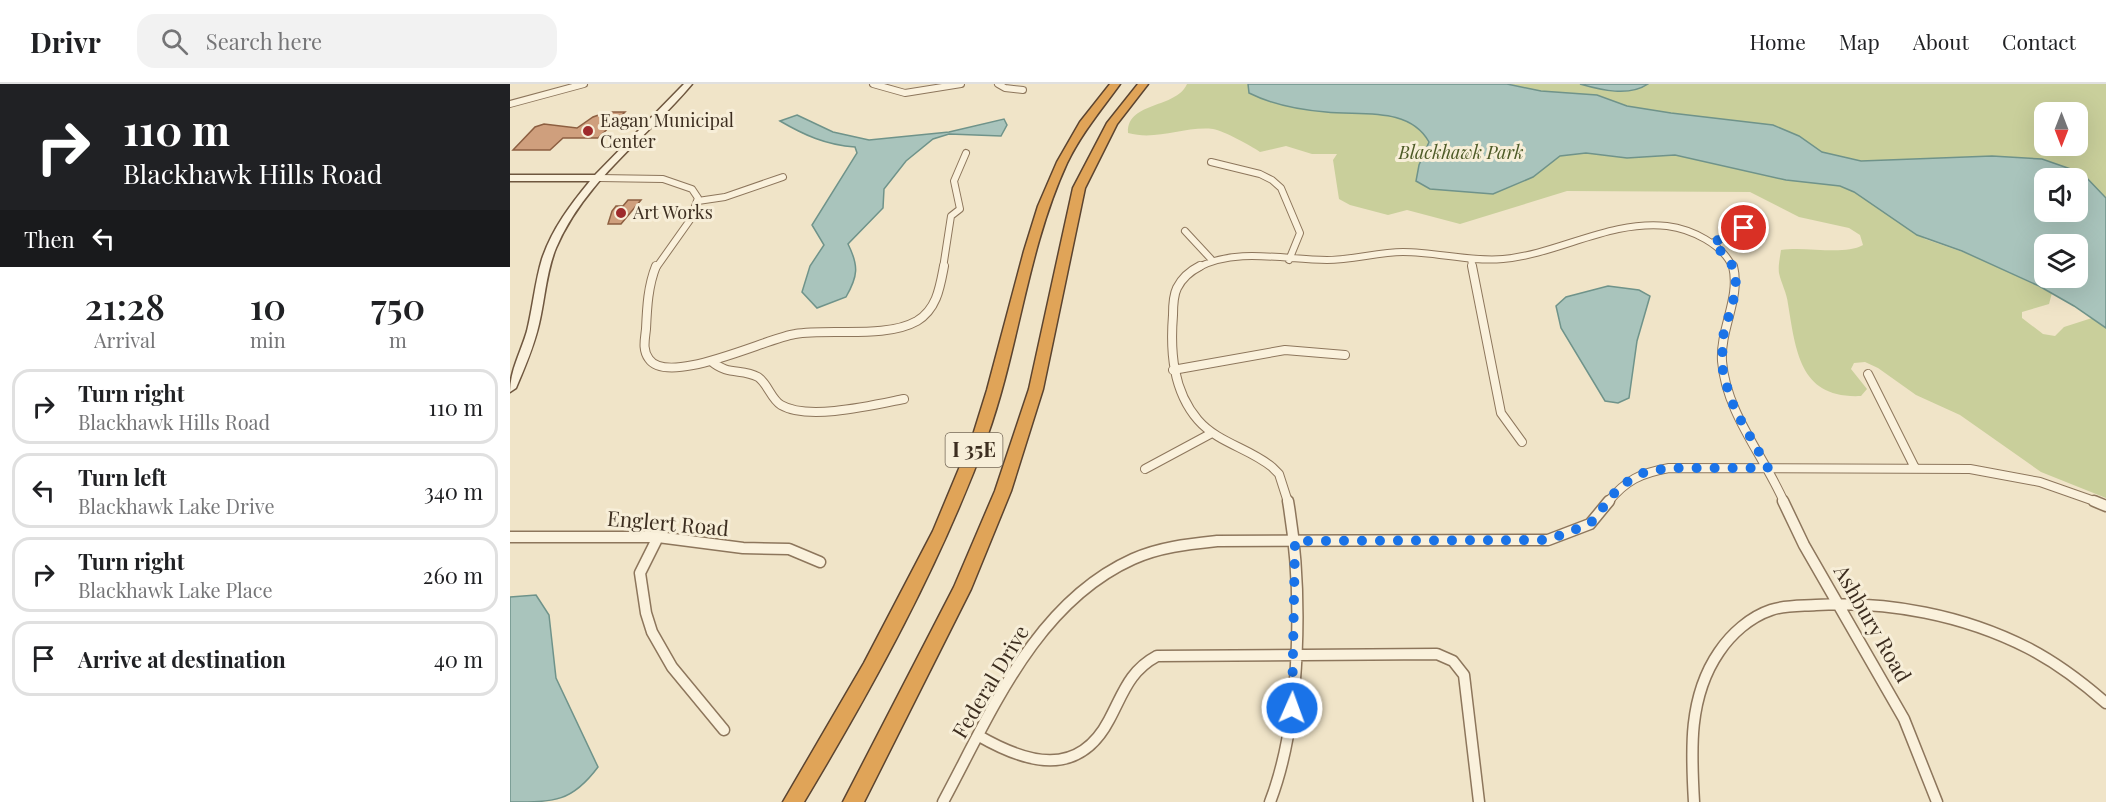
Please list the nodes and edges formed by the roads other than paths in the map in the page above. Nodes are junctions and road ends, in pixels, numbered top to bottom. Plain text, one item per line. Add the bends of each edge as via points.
1 (561, 84) edge
2 (584, 84) edge
3 (688, 84) edge
4 (873, 84) edge
5 (961, 84) edge
6 (998, 84) edge
7 (1115, 84) edge
8 (1143, 84) edge
9 (1023, 90) dead end
10 (510, 99) edge
11 (510, 104) edge
12 (966, 153) dead end
13 (1211, 162) dead end
14 (783, 177) dead end
15 (510, 178) edge
16 (599, 178) junction
17 (698, 201) junction
18 (1744, 228) dead end
19 (1185, 231) dead end
20 (1712, 243) junction
21 (1210, 260) junction
22 (1289, 260) junction
23 (1470, 260) junction
24 (1345, 355) dead end
25 (711, 361) junction
26 (1173, 370) junction
27 (1868, 374) dead end
28 (510, 388) edge
29 (904, 399) dead end
30 (1212, 433) junction
31 (1522, 442) dead end
32 (1768, 468) junction
33 (1916, 468) junction
34 (1145, 469) dead end
35 (2106, 506) edge
36 (510, 537) edge
37 (658, 537) junction
38 (1295, 541) junction
39 (819, 562) dead end
40 (1838, 602) junction
41 (1293, 654) junction
42 (2106, 703) edge
43 (724, 730) dead end
44 (979, 736) junction
45 (793, 802) edge
46 (853, 802) edge
47 (943, 802) edge
48 (1270, 802) edge
49 (1479, 802) edge
50 (1694, 802) edge
51 (1937, 802) edge

1 - 10 street
2 - 11 street
3 - 16 main road
4 - 5 street via 899,94
6 - 9 street
7 - 45 highway, I 35E via 1070,143 1049,188 980,435 921,574 856,698
8 - 46 highway, I 35E via 1112,123 1079,188 1036,389 1003,491 962,589
12 - 25 street via 954,181 960,208 951,216 936,300 917,320 884,330 791,334
13 - 22 street via 1260,174 1281,188 1300,233
14 - 17 street via 725,197
15 - 16 main road
16 - 17 street via 675,180 691,187
16 - 28 main road via 570,214 552,246 541,276 526,353
17 - 25 street via 694,214 655,268 644,347 649,359 659,366 686,368
18 - 20 street
19 - 21 street
20 - 23 street via 1688,231 1638,225 1535,254
20 - 32 street, Ashbury Road via 1730,260 1736,277 1722,340 1723,375 1735,410
21 - 22 street via 1234,255
21 - 26 street via 1188,273 1175,290 1170,345
22 - 23 street via 1329,262 1398,252
23 - 31 street via 1501,412
24 - 26 street via 1285,350
25 - 29 street via 722,372 756,377 789,409 856,407
26 - 30 street via 1187,403
27 - 33 street
30 - 34 street
30 - 38 street via 1261,458 1282,476
32 - 33 street, Federal Drive
32 - 38 street, Federal Drive via 1669,468 1645,472 1620,486 1590,524 1548,540
32 - 40 street, Ashbury Road via 1797,531
33 - 35 street, Federal Drive via 2008,473
36 - 37 street, Englert Road
37 - 39 street, Englert Road via 743,549 789,549
37 - 43 street via 640,572 650,625 678,675
38 - 41 street
38 - 44 street, Federal Drive via 1217,541 1178,546 1131,559 1089,586 1051,618 1025,651
40 - 42 street via 1922,611 1965,623 2055,664
40 - 50 street via 1771,610 1743,627 1719,651 1702,683 1693,716
40 - 51 street, Ashbury Road via 1900,709 1924,759
41 - 44 street via 1157,656 1142,662 1130,674 1102,732 1089,747 1082,754 1046,764 1001,750
41 - 48 street via 1291,726 1283,770
41 - 49 street via 1437,654 1453,661 1464,675
44 - 47 street, Federal Drive

